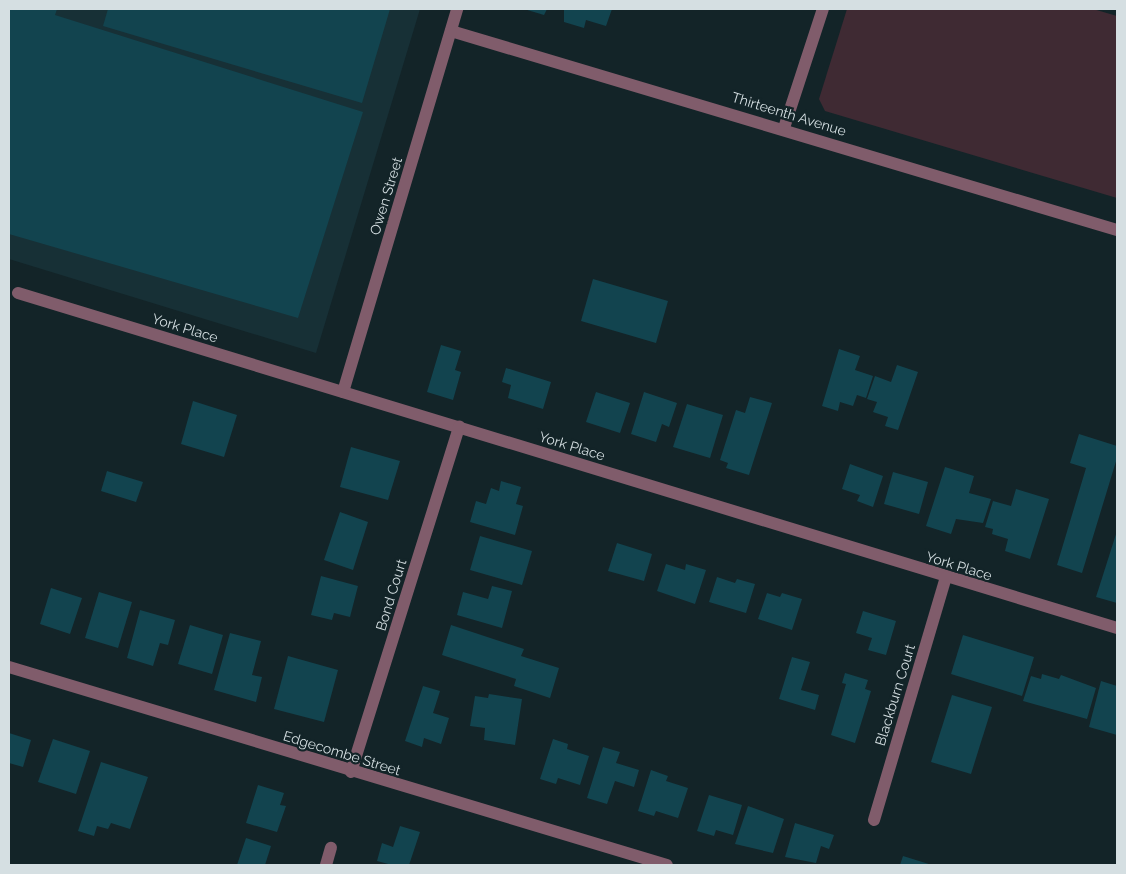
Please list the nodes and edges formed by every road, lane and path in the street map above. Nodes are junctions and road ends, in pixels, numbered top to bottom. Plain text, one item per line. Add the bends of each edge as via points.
1 (457, 9) edge
2 (823, 9) edge
3 (451, 31) junction
4 (784, 128) junction
5 (1117, 230) edge
6 (18, 292) dead end
7 (343, 392) junction
8 (459, 427) junction
9 (946, 578) junction
10 (1117, 628) edge
11 (9, 667) edge
12 (351, 772) junction
13 (874, 820) dead end
14 (331, 848) dead end
15 (326, 865) edge
16 (667, 865) edge

1 - 3 street, Owen Street
2 - 4 street
3 - 4 street, Thirteenth Avenue
3 - 7 street, Owen Street
4 - 5 street, Thirteenth Avenue
6 - 7 street, York Place
7 - 8 street, York Place
8 - 9 street, York Place
8 - 12 street, Bond Court
9 - 10 street, York Place
9 - 13 street, Blackburn Court
11 - 12 street, Edgecombe Street
12 - 16 street, Edgecombe Street
14 - 15 street

